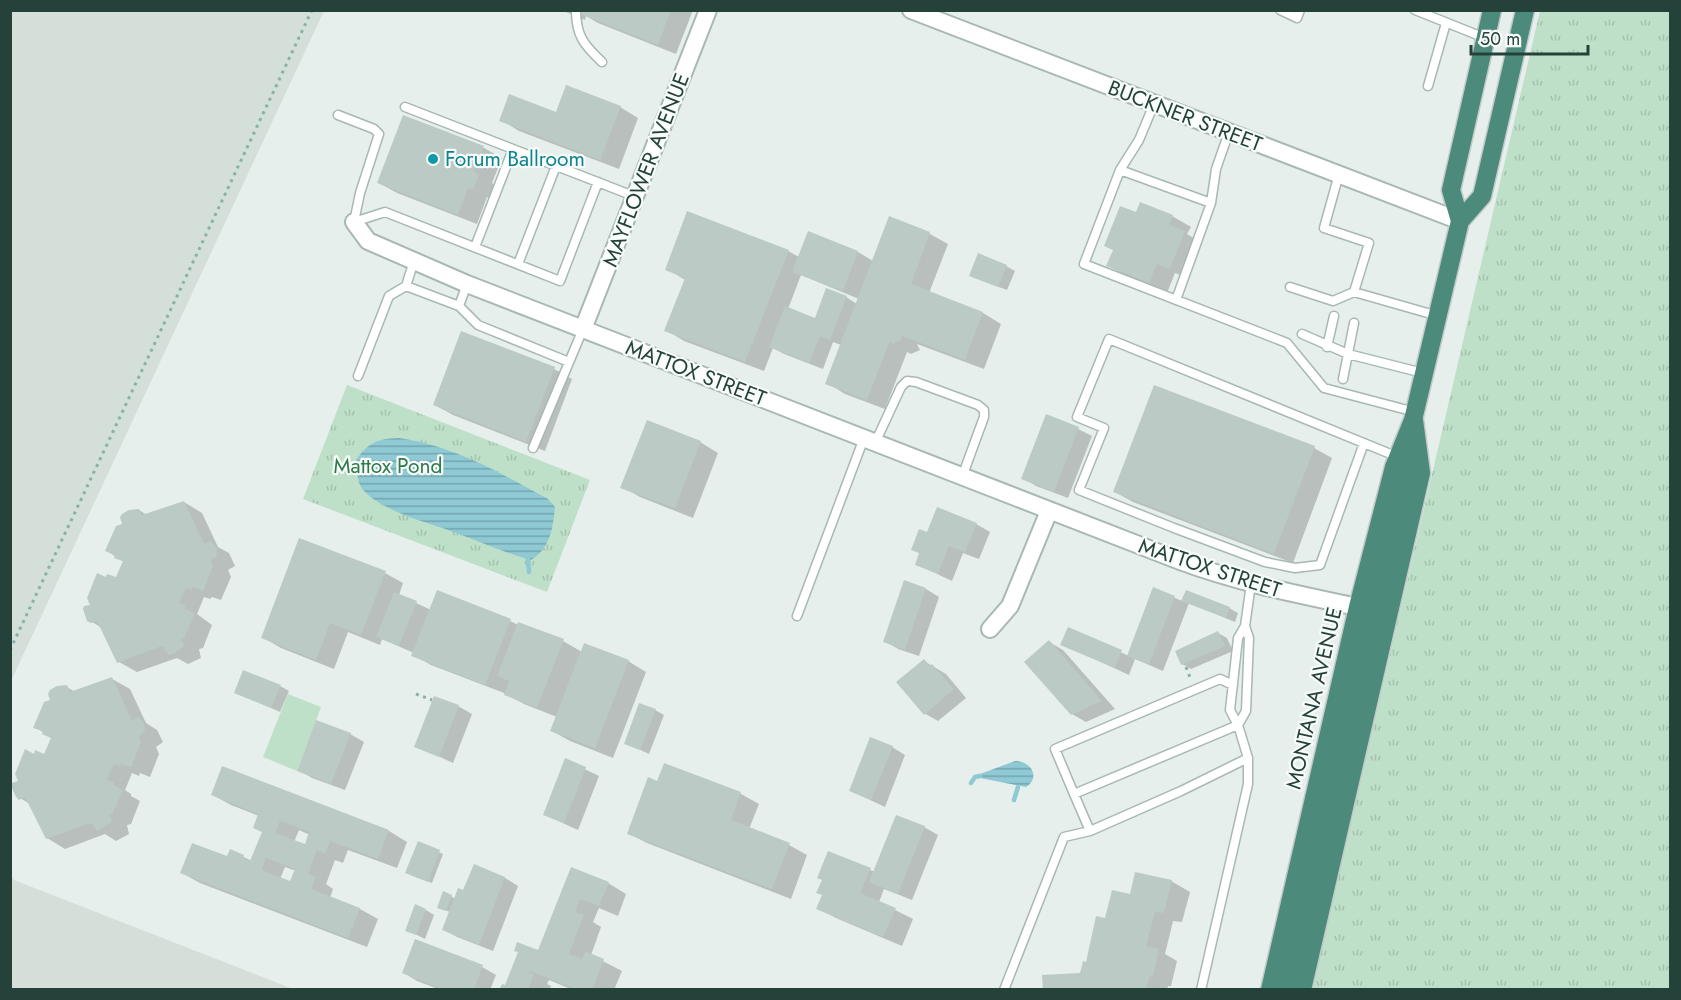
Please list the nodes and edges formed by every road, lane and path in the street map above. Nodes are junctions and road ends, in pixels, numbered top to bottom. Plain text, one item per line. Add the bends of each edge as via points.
1 (312, 10) edge
2 (576, 10) edge
3 (708, 10) edge
4 (910, 10) edge
5 (1280, 10) edge
6 (1300, 10) edge
7 (1415, 10) edge
8 (1492, 10) edge
9 (1525, 10) edge
10 (1446, 22) junction
11 (1486, 38) junction
12 (602, 62) dead end
13 (1428, 86) dead end
14 (1154, 104) junction
15 (405, 107) dead end
16 (338, 115) dead end
17 (1229, 132) junction
18 (513, 149) junction
19 (556, 166) junction
20 (1120, 170) junction
21 (1339, 174) junction
22 (598, 182) junction
23 (636, 197) junction
24 (1211, 203) junction
25 (1460, 221) junction
26 (354, 222) junction
27 (475, 247) junction
28 (414, 261) junction
29 (518, 264) junction
30 (467, 284) junction
31 (406, 286) junction
32 (1290, 287) dead end
33 (1354, 292) junction
34 (1176, 300) junction
35 (459, 306) junction
36 (1334, 316) dead end
37 (1438, 316) junction
38 (1354, 323) dead end
39 (584, 329) junction
40 (1302, 334) dead end
41 (1327, 346) junction
42 (1348, 354) junction
43 (569, 362) junction
44 (1423, 373) junction
45 (358, 376) dead end
46 (1343, 379) dead end
47 (1415, 422) junction
48 (869, 441) junction
49 (1364, 443) junction
50 (533, 448) dead end
51 (1398, 457) junction
52 (962, 477) junction
53 (1049, 511) junction
54 (1251, 584) junction
55 (1366, 609) junction
56 (797, 616) dead end
57 (1245, 626) junction
58 (990, 629) dead end
59 (10, 650) edge
60 (1233, 685) junction
61 (416, 694) dead end
62 (432, 700) dead end
63 (1238, 724) junction
64 (1248, 758) junction
65 (1074, 794) junction
66 (1090, 831) junction
67 (1004, 990) edge
68 (1201, 990) edge
69 (1270, 990) edge
70 (1287, 990) edge
71 (1302, 990) edge

1 - 59 path
2 - 12 lane via 581,39
3 - 23 street, MAYFLOWER AVENUE
4 - 14 street, BUCKNER STREET
5 - 6 lane via 1297,18
7 - 10 lane
8 - 11 highway, MONTANA AVENUE
9 - 25 highway, MONTANA AVENUE via 1482,196
10 - 11 lane
10 - 13 lane
11 - 25 highway, MONTANA AVENUE via 1451,190
14 - 17 street, BUCKNER STREET
14 - 20 lane
15 - 18 lane
16 - 26 lane via 379,134
17 - 21 street, BUCKNER STREET
17 - 24 lane via 1216,169
18 - 19 lane
18 - 27 lane
19 - 22 lane
19 - 29 lane
20 - 24 lane
20 - 34 lane via 1084,264
21 - 25 street, BUCKNER STREET
21 - 33 lane via 1324,228 1370,243
22 - 23 lane
22 - 29 lane via 560,281
23 - 39 street, MAYFLOWER AVENUE
24 - 34 lane
25 - 37 highway, MONTANA AVENUE
26 - 27 lane via 385,212
26 - 28 street, MATTOX STREET via 368,241
27 - 29 lane
28 - 30 street, MATTOX STREET
28 - 31 lane
30 - 35 lane
30 - 39 street, MATTOX STREET
31 - 35 lane
31 - 45 lane via 389,296
32 - 33 lane via 1333,301
33 - 37 lane
34 - 47 lane via 1287,343 1324,388
35 - 43 lane via 478,326
36 - 41 lane
37 - 44 highway, MONTANA AVENUE
38 - 42 lane
39 - 43 lane
39 - 48 street, MATTOX STREET
40 - 41 lane
41 - 42 lane
42 - 44 lane
42 - 46 lane
43 - 50 lane
44 - 47 highway, MONTANA AVENUE
47 - 51 highway, MONTANA AVENUE
47 - 55 highway
47 - 71 highway, MONTANA AVENUE via 1421,473
48 - 52 street, MATTOX STREET
48 - 52 lane via 907,381 978,405 984,410 984,417
48 - 56 lane
49 - 49 lane via 1109,339 1077,417 1104,428 1079,490 1265,562 1295,568 1320,565
49 - 51 lane
51 - 55 highway, MONTANA AVENUE
52 - 53 street, MATTOX STREET
53 - 54 street, MATTOX STREET
53 - 58 street via 1010,606
54 - 55 street, MATTOX STREET
54 - 57 lane
55 - 69 highway, MONTANA AVENUE
55 - 70 highway
57 - 60 lane via 1238,638
57 - 63 lane via 1249,638 1246,711
60 - 63 lane via 1230,710
60 - 65 lane via 1220,679 1055,749
61 - 62 path
63 - 64 lane
63 - 65 lane
64 - 66 lane
64 - 68 lane via 1248,784
65 - 66 lane
66 - 67 lane via 1064,837

